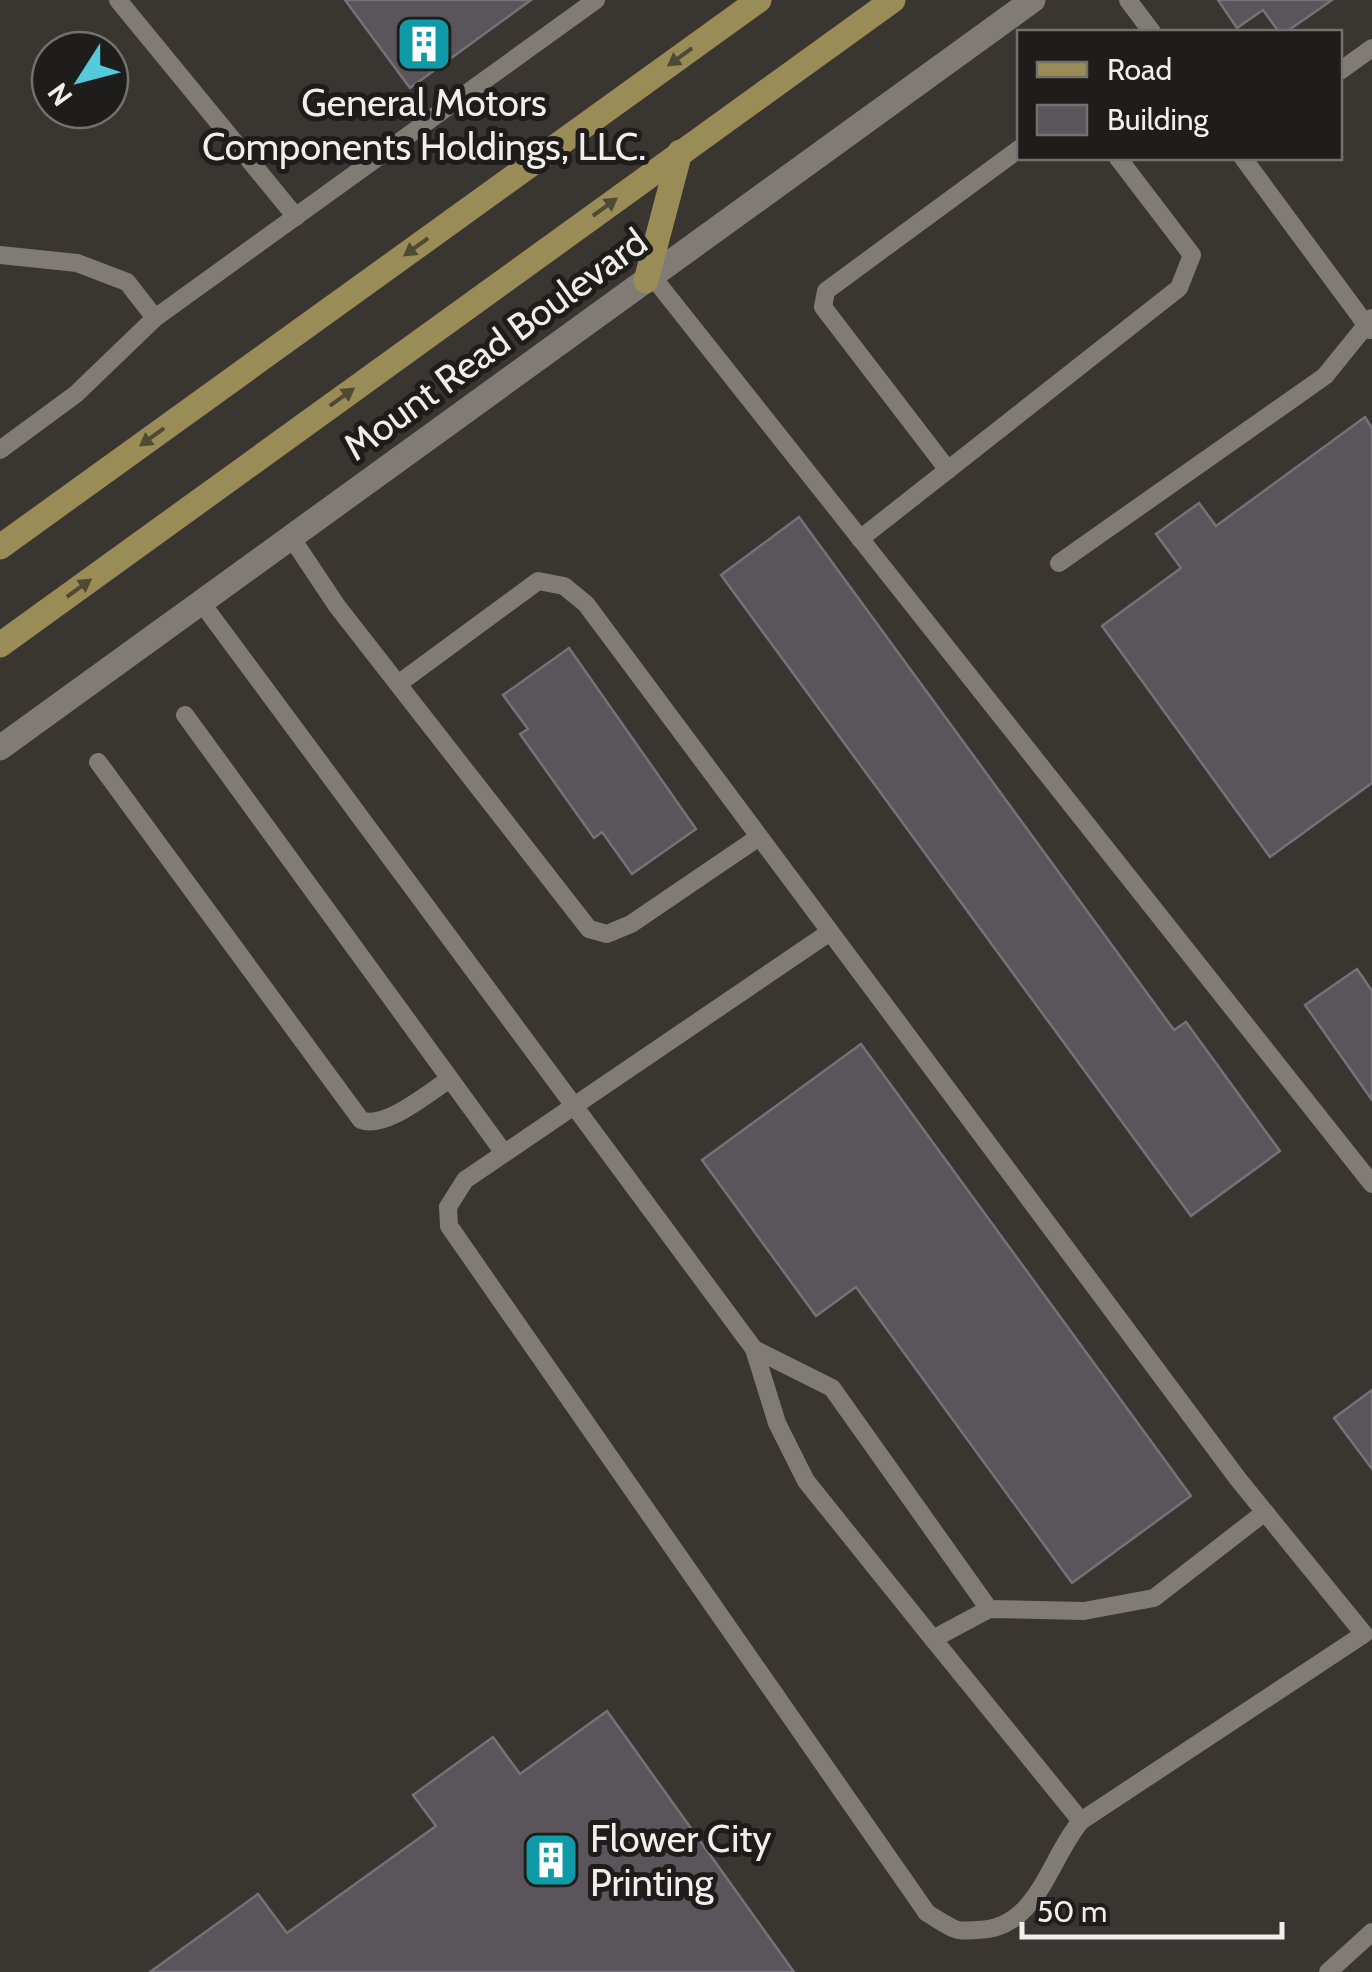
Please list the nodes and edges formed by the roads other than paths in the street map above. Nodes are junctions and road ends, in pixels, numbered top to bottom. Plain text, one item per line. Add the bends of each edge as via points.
1 (118, 0) edge
2 (596, 0) edge
3 (759, 0) edge
4 (893, 0) edge
5 (1033, 0) edge
6 (1128, 0) edge
7 (1150, 30) edge
8 (1372, 48) edge
9 (1342, 69) edge
10 (1017, 151) edge
11 (680, 152) junction
12 (1120, 160) edge
13 (1246, 160) edge
14 (296, 218) junction
15 (0, 255) edge
16 (649, 278) junction
17 (155, 318) junction
18 (1370, 325) edge
19 (0, 450) edge
20 (948, 470) junction
21 (292, 537) junction
22 (860, 539) junction
23 (0, 546) edge
24 (1059, 563) dead end
25 (201, 602) junction
26 (0, 645) edge
27 (398, 684) junction
28 (185, 715) dead end
29 (0, 748) edge
30 (98, 762) dead end
31 (759, 837) junction
32 (830, 932) junction
33 (450, 1078) junction
34 (572, 1107) junction
35 (504, 1153) junction
36 (1372, 1184) edge
37 (754, 1349) junction
38 (1266, 1512) junction
39 (989, 1609) junction
40 (1368, 1632) edge
41 (932, 1639) junction
42 (1081, 1821) junction
43 (1372, 1932) edge
44 (1328, 1972) edge

1 - 14 lane
2 - 14 lane
3 -> 23 main road
4 - 11 main road, Mount Read Boulevard
5 - 16 street, Mount Read Boulevard
6 - 7 lane
8 - 9 lane
10 - 20 lane via 826,291 823,307
11 - 16 main road
26 -> 11 main road, Mount Read Boulevard
12 - 20 lane via 1192,255 1178,288
13 - 18 lane
14 - 17 lane
15 - 17 lane via 77,263 127,282
16 - 21 street, Mount Read Boulevard
16 - 22 lane
17 - 19 lane via 76,394
18 - 24 lane via 1325,376
20 - 22 lane
21 - 25 street, Mount Read Boulevard
21 - 27 lane
22 - 36 lane
25 - 29 street, Mount Read Boulevard
25 - 34 lane
27 - 31 lane via 589,930 607,934 630,924
27 - 31 lane via 538,581 564,586 586,604
28 - 33 lane
30 - 33 lane via 361,1120 385,1121
31 - 32 lane
32 - 34 lane
32 - 38 lane
33 - 35 lane
34 - 35 lane
34 - 37 lane
35 - 42 lane via 465,1180 448,1207 449,1226 927,1913 958,1931 991,1930 1024,1914
37 - 39 lane via 832,1388
37 - 41 lane via 777,1423 806,1481
38 - 39 lane via 1154,1598 1084,1612
38 - 40 lane
39 - 41 lane
40 - 42 lane
41 - 42 lane
43 - 44 lane

